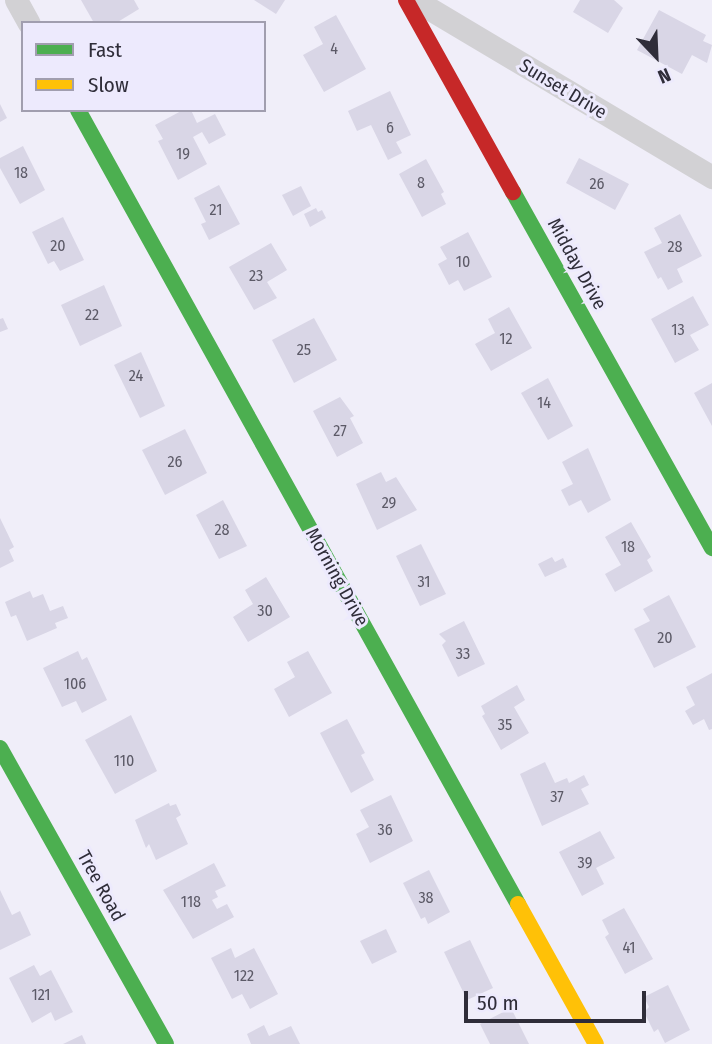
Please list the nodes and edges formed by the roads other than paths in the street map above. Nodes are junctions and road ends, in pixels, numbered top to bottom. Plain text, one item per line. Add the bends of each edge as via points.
1 (16, 0) edge
2 (406, 0) edge
3 (415, 0) edge
4 (28, 21) edge
5 (79, 112) edge
6 (712, 177) edge
7 (712, 548) edge
8 (0, 748) edge
9 (166, 1044) edge
10 (596, 1044) edge

1 - 4 street
2 - 7 street, Midday Drive
3 - 6 street, Sunset Drive
5 - 10 street, Morning Drive
8 - 9 street, Tree Road

